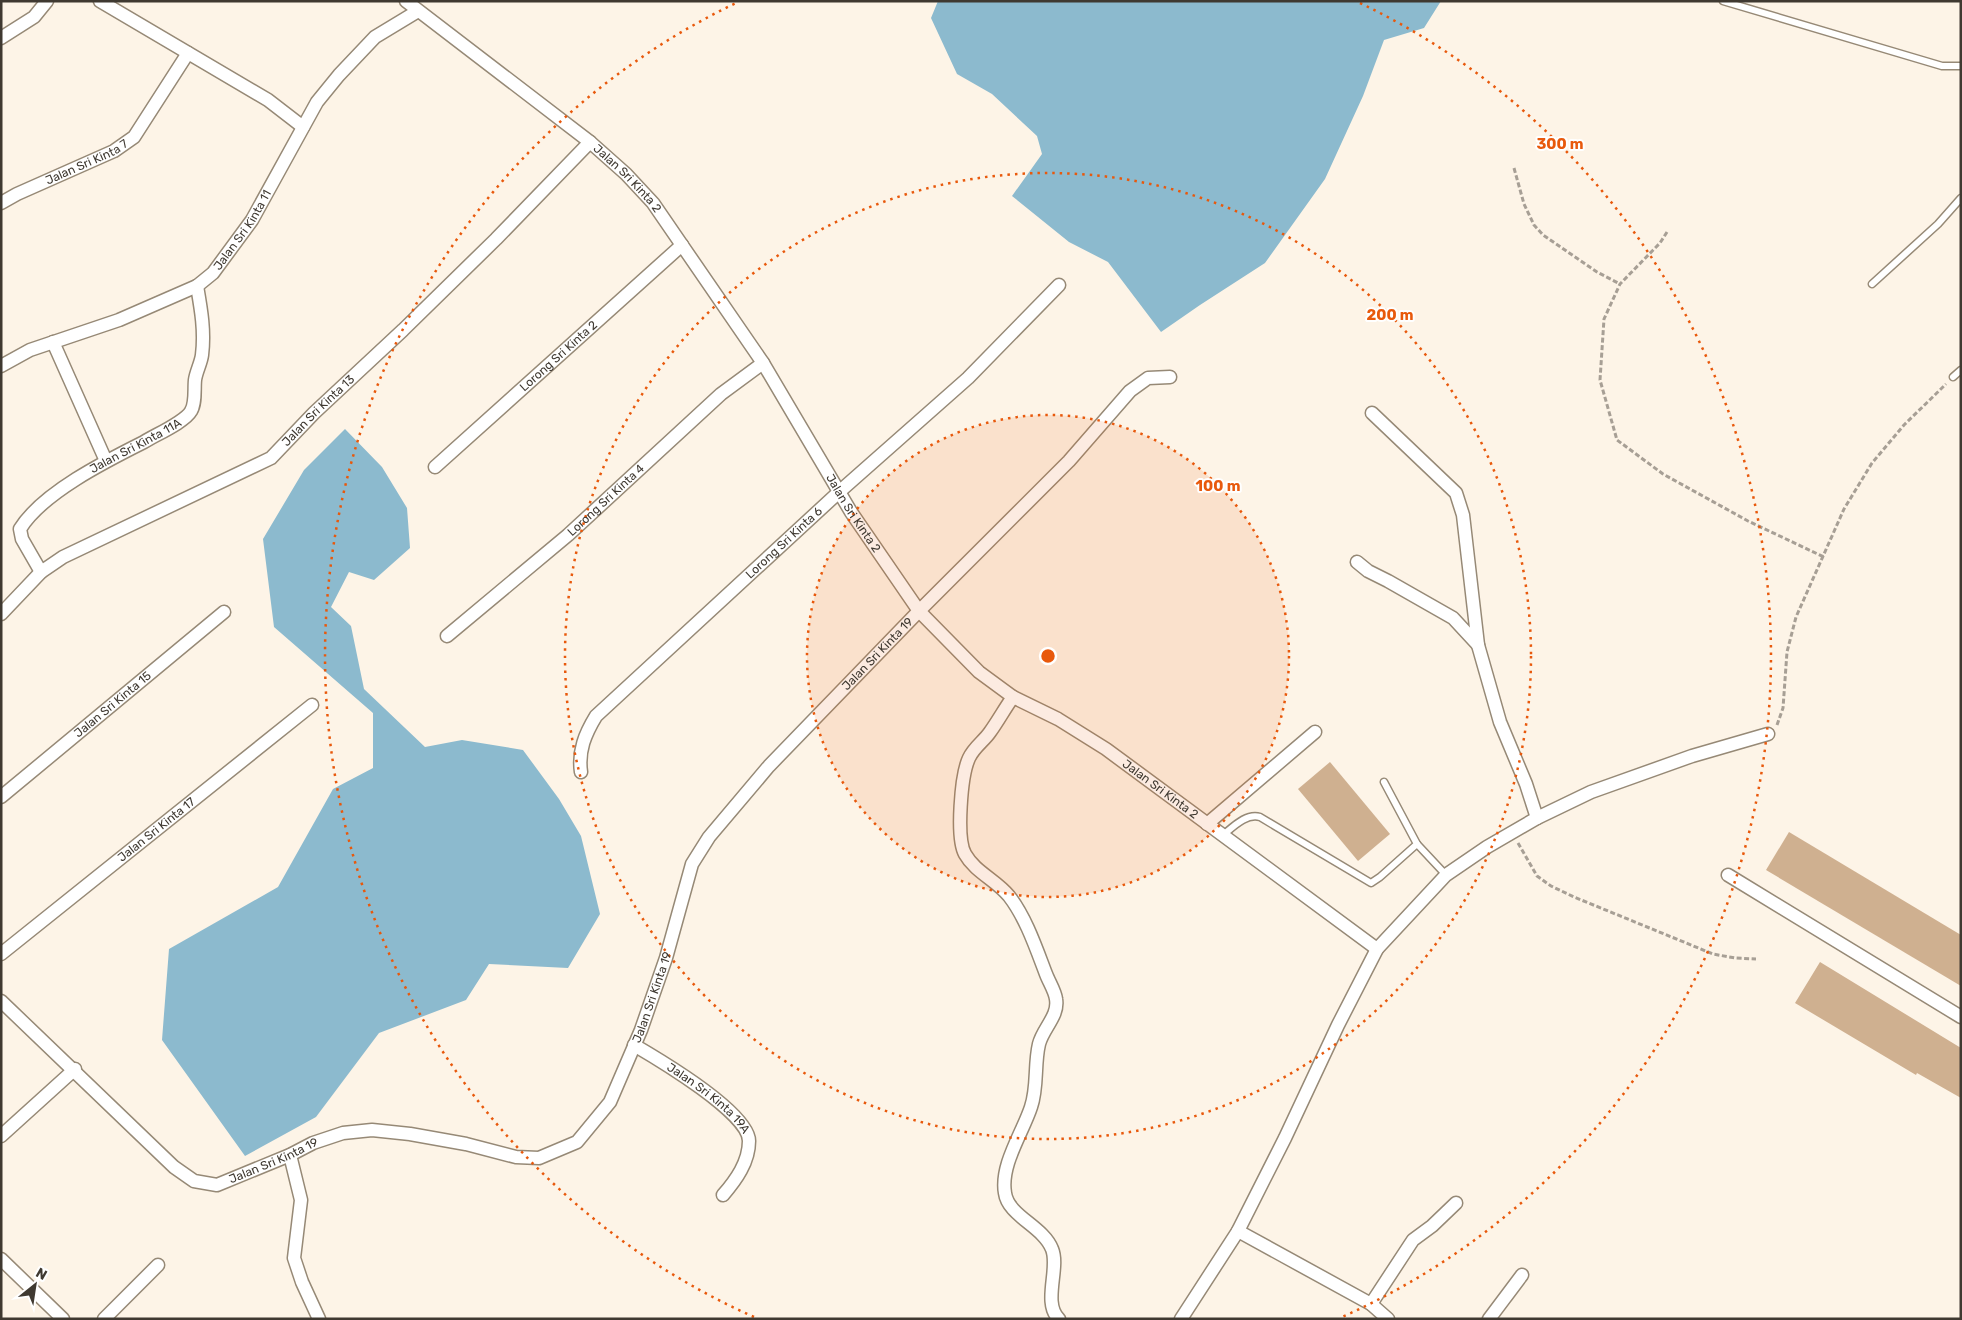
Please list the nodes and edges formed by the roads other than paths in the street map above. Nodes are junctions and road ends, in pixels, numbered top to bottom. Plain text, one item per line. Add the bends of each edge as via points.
1 (47, 1) edge
2 (100, 1) edge
3 (406, 1) edge
4 (1723, 1) edge
5 (418, 11) junction
6 (1, 38) edge
7 (188, 53) junction
8 (1961, 66) edge
9 (303, 127) junction
10 (590, 142) junction
11 (1961, 198) edge
12 (1, 203) edge
13 (682, 245) junction
14 (1872, 284) dead end
15 (1059, 285) dead end
16 (197, 286) junction
17 (53, 342) junction
18 (763, 363) junction
19 (1, 366) edge
20 (1961, 370) edge
21 (1170, 377) dead end
22 (1953, 377) road end
23 (1372, 413) dead end
24 (106, 462) junction
25 (436, 466) dead end
26 (839, 492) junction
27 (1356, 562) dead end
28 (41, 572) junction
29 (919, 611) junction
30 (224, 612) dead end
31 (1, 614) edge
32 (448, 636) dead end
33 (1478, 645) junction
34 (1013, 697) junction
35 (312, 705) dead end
36 (1315, 732) dead end
37 (1768, 734) road end
38 (581, 772) dead end
39 (1384, 782) dead end
40 (1, 798) edge
41 (1537, 818) junction
42 (1207, 824) junction
43 (1223, 835) junction
44 (1418, 844) junction
45 (1446, 875) junction
46 (1728, 875) dead end
47 (1377, 949) junction
48 (1, 954) edge
49 (1, 1001) edge
50 (1961, 1017) edge
51 (634, 1044) junction
52 (75, 1070) junction
53 (1, 1136) edge
54 (290, 1155) junction
55 (723, 1195) dead end
56 (1456, 1203) dead end
57 (1238, 1231) junction
58 (1, 1259) edge
59 (158, 1265) dead end
60 (1522, 1275) dead end
61 (1371, 1304) junction
62 (63, 1319) edge
63 (104, 1319) edge
64 (319, 1319) edge
65 (1059, 1319) edge
66 (1181, 1319) edge
67 (1388, 1319) edge
68 (1489, 1319) edge

1 - 6 street via 34,17
2 - 7 street
3 - 5 street, Jalan Sri Kinta 2
4 - 8 lane via 1942,66
5 - 9 street, Jalan Sri Kinta 11 via 375,38 325,92
5 - 10 street, Jalan Sri Kinta 2
7 - 9 street via 268,100
7 - 12 street, Jalan Sri Kinta 7 via 134,137 114,151
9 - 16 street, Jalan Sri Kinta 11 via 252,220 213,273
10 - 13 street, Jalan Sri Kinta 2 via 653,203
10 - 28 street, Jalan Sri Kinta 13 via 496,240 270,458 63,557
11 - 14 lane via 1938,224
13 - 18 street, Jalan Sri Kinta 2
13 - 25 street, Lorong Sri Kinta 2
15 - 26 street, Lorong Sri Kinta 6 via 968,378
16 - 17 street, Jalan Sri Kinta 11 via 119,320
16 - 24 street, Jalan Sri Kinta 11A via 203,323 202,356 195,378 192,410 163,432
17 - 19 street, Jalan Sri Kinta 11
17 - 24 street
18 - 26 street, Jalan Sri Kinta 2
18 - 32 street, Lorong Sri Kinta 4 via 721,394 568,535
20 - 22 lane
21 - 29 street, Jalan Sri Kinta 19 via 1148,378 1130,390 1070,461
23 - 33 street via 1456,493 1463,515
24 - 28 street, Jalan Sri Kinta 11A via 53,496 20,529 22,539
26 - 29 street, Jalan Sri Kinta 2
26 - 38 street, Lorong Sri Kinta 6 via 596,716 585,734 579,759
27 - 33 street via 1453,618
28 - 31 street, Jalan Sri Kinta 13
29 - 34 street, Jalan Sri Kinta 2 via 979,672
29 - 51 street, Jalan Sri Kinta 19 via 770,766 709,837 692,864 666,958
30 - 40 street, Jalan Sri Kinta 15
33 - 41 street via 1500,722
34 - 42 street, Jalan Sri Kinta 2 via 1058,719 1106,749
34 - 65 street via 989,734 969,756 961,791 961,833 964,852 970,862 1008,896 1016,908 1056,998 1055,1011 1039,1042 1032,1107 1014,1143 1004,1192 1009,1204 1041,1232 1053,1250 1052,1299 1054,1315
35 - 48 street, Jalan Sri Kinta 17
36 - 42 street
37 - 41 street via 1692,756 1591,792
39 - 44 lane
41 - 45 street
42 - 43 street, Jalan Sri Kinta 2
43 - 44 lane via 1254,815 1371,883
43 - 47 street, Jalan Sri Kinta 2
44 - 45 lane
45 - 47 street
46 - 50 street
47 - 57 street
49 - 52 street, Jalan Sri Kinta 19
51 - 54 street, Jalan Sri Kinta 19 via 610,1102 589,1129 577,1142 538,1158 516,1157 410,1134 372,1130 343,1133
51 - 55 street, Jalan Sri Kinta 19A via 716,1099 739,1121 749,1140 747,1156 737,1179
52 - 53 street
52 - 54 street, Jalan Sri Kinta 19 via 174,1167 194,1181 216,1185
54 - 64 street via 301,1200 294,1258
56 - 61 street via 1414,1240
57 - 61 street
57 - 66 street
58 - 62 street
59 - 63 street
60 - 68 street
61 - 67 street

